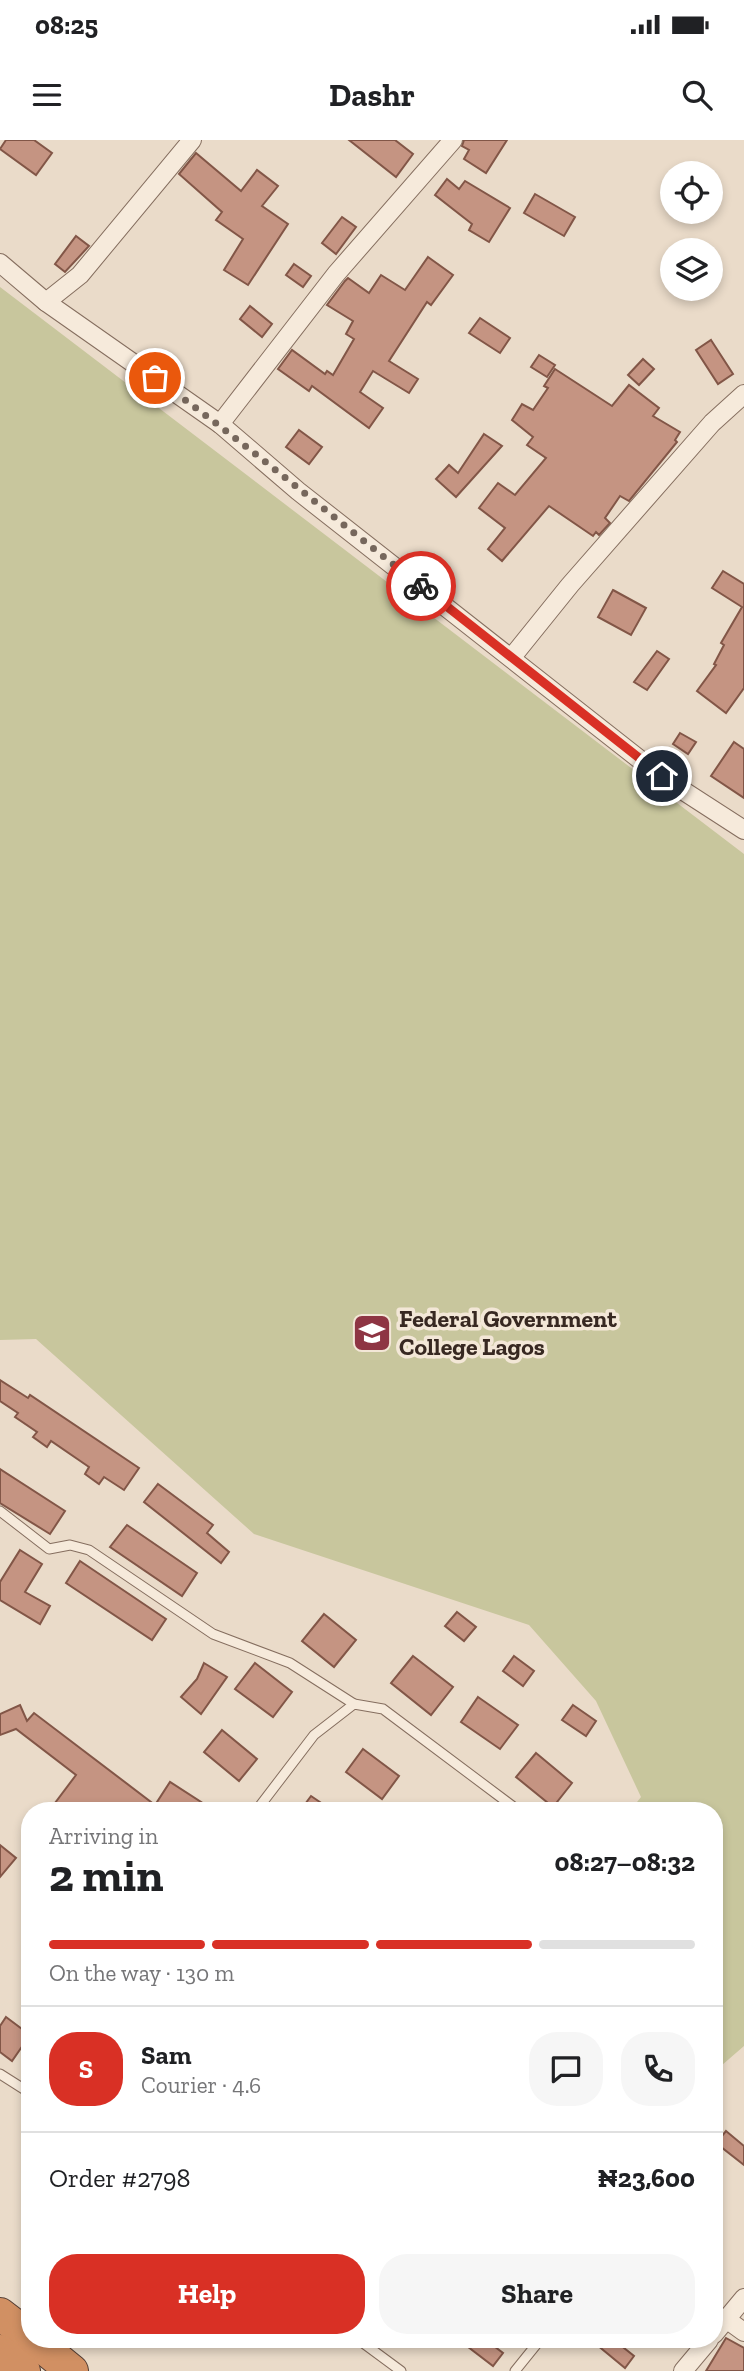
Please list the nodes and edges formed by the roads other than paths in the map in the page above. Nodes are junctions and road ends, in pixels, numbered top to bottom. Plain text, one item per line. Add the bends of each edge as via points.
1 (192, 140) edge
2 (453, 140) edge
3 (0, 263) edge
4 (46, 302) junction
5 (744, 394) edge
6 (220, 424) junction
7 (512, 657) junction
8 (744, 830) edge
9 (0, 1511) edge
10 (355, 1704) junction
11 (263, 1802) edge
12 (507, 1802) edge
13 (0, 2074) edge
14 (21, 2087) edge
15 (744, 2298) edge
16 (0, 2314) edge
17 (726, 2319) junction
18 (723, 2323) edge
19 (21, 2330) edge
20 (744, 2332) edge
21 (44, 2348) edge
22 (370, 2348) edge
23 (534, 2348) edge
24 (702, 2348) edge
25 (0, 2351) edge
26 (24, 2371) edge
27 (72, 2371) edge
28 (401, 2371) edge
29 (515, 2371) edge
30 (683, 2371) edge

1 - 4 street via 80,275
2 - 6 street via 335,274
3 - 4 street
4 - 6 street
5 - 7 street via 712,423
6 - 7 street via 298,491
7 - 8 street via 662,776
9 - 10 lane via 49,1549 70,1545 89,1550 213,1634 290,1663
10 - 11 lane via 314,1735
10 - 12 lane via 383,1709
13 - 14 lane
15 - 17 street
16 - 19 highway
17 - 18 street
17 - 20 street
21 - 27 highway
22 - 28 lane
23 - 29 lane
24 - 30 street
25 - 26 highway

